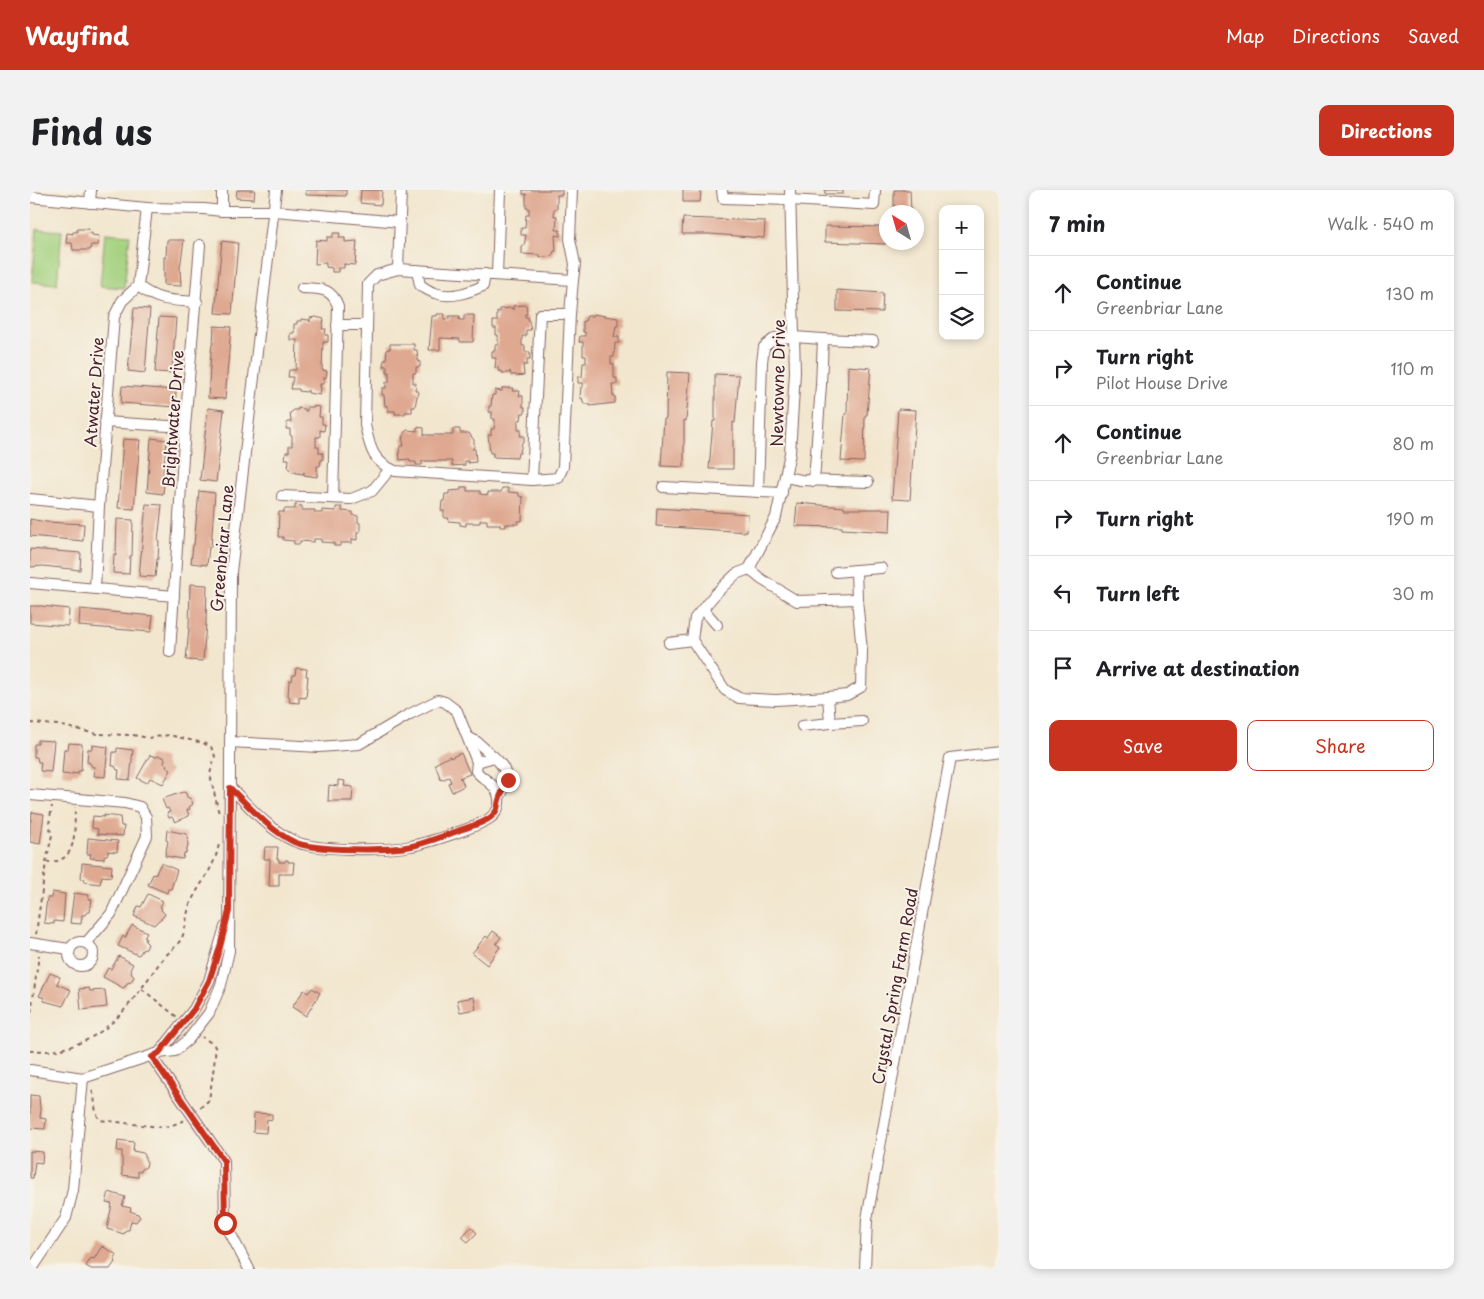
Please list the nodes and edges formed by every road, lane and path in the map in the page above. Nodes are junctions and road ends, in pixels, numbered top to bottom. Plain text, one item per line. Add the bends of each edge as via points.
1 (91, 190) edge
2 (222, 190) edge
3 (276, 190) edge
4 (401, 190) edge
5 (500, 190) edge
6 (572, 190) edge
7 (722, 190) edge
8 (875, 190) edge
9 (790, 195) edge
10 (30, 197) edge
11 (90, 204) junction
12 (147, 208) junction
13 (222, 211) junction
14 (274, 211) junction
15 (400, 222) junction
16 (200, 245) dead end
17 (398, 269) junction
18 (417, 270) junction
19 (484, 274) junction
20 (497, 274) junction
21 (573, 280) junction
22 (138, 286) junction
23 (302, 288) dead end
24 (196, 302) junction
25 (570, 314) junction
26 (337, 324) junction
27 (367, 325) junction
28 (794, 337) junction
29 (822, 339) junction
30 (873, 341) dead end
31 (105, 422) junction
32 (185, 426) junction
33 (390, 469) junction
34 (785, 477) junction
35 (532, 480) junction
36 (814, 481) junction
37 (868, 482) dead end
38 (663, 487) dead end
39 (758, 492) junction
40 (782, 493) junction
41 (282, 496) dead end
42 (333, 498) junction
43 (30, 499) edge
44 (99, 506) junction
45 (881, 568) dead end
46 (749, 569) junction
47 (856, 570) junction
48 (836, 572) dead end
49 (30, 583) edge
50 (95, 588) junction
51 (174, 596) junction
52 (857, 599) junction
53 (703, 609) junction
54 (717, 625) dead end
55 (692, 640) junction
56 (669, 643) dead end
57 (170, 652) dead end
58 (828, 697) junction
59 (862, 721) dead end
60 (30, 722) edge
61 (830, 723) junction
62 (802, 726) dead end
63 (468, 737) junction
64 (230, 742) junction
65 (999, 752) edge
66 (494, 757) junction
67 (477, 762) junction
68 (230, 788) junction
69 (30, 795) edge
70 (53, 797) junction
71 (499, 798) junction
72 (75, 799) junction
73 (219, 821) dead end
74 (219, 843) dead end
75 (46, 862) junction
76 (229, 911) junction
77 (86, 943) junction
78 (35, 944) edge
79 (69, 949) junction
80 (30, 1020) edge
81 (30, 1051) edge
82 (156, 1055) junction
83 (30, 1070) edge
84 (83, 1078) junction
85 (32, 1269) edge
86 (249, 1269) edge
87 (865, 1269) edge

1 - 11 street
2 - 13 street
3 - 14 street, Greenbriar Lane
4 - 15 street
5 - 20 street
6 - 21 street via 570,239 575,264
7 - 9 street via 723,198
8 - 9 street via 874,206
9 - 28 street, Newtowne Drive
10 - 11 street
11 - 12 street
12 - 13 street
12 - 22 street
13 - 14 street
14 - 15 street
14 - 64 street, Greenbriar Lane via 231,572
15 - 17 street
16 - 24 street, Brightwater Drive
17 - 18 street
17 - 27 street via 377,275 368,284
18 - 19 street
18 - 19 street via 420,285 435,294 447,295 466,293 483,286
19 - 20 street
20 - 21 street
21 - 25 street
22 - 24 street via 161,300
22 - 31 street, Atwater Drive via 122,301 114,317
23 - 26 street via 324,290 334,296 338,306
24 - 32 street, Brightwater Drive
25 - 35 street via 563,467 558,478
25 - 35 street via 540,314
26 - 27 street
26 - 42 street
27 - 33 street via 365,425 370,446 381,465
28 - 29 street
28 - 34 street, Newtowne Drive via 790,453
28 - 39 street via 775,338 764,347
29 - 30 street
29 - 36 street
31 - 32 street
31 - 44 street, Atwater Drive
32 - 51 street, Brightwater Drive
33 - 35 street
33 - 42 street via 372,491 351,499
34 - 36 street
34 - 40 street, Newtowne Drive
36 - 37 street
38 - 39 street
39 - 40 street
40 - 46 street, Newtowne Drive via 776,517
41 - 42 street
43 - 44 street
44 - 50 street, Atwater Drive
45 - 47 street
46 - 52 street via 797,601
46 - 53 street via 736,574
47 - 48 street
47 - 52 street
49 - 50 street
50 - 51 street
51 - 57 street, Brightwater Drive
52 - 58 street via 862,651 861,687 847,695
53 - 54 street
53 - 55 street via 695,618
55 - 56 street
55 - 58 street via 725,690 739,698
58 - 61 street
59 - 61 street
60 - 73 path via 97,734 148,738 169,736 211,747 215,756 210,774
61 - 62 street
63 - 64 street via 457,711 438,700 359,744 319,747
63 - 66 street
63 - 67 street
64 - 68 street, Greenbriar Lane
65 - 87 street, Crystal Spring Farm Road via 950,758 867,1219
66 - 67 street
66 - 71 street via 508,780
67 - 71 street via 476,771 496,787
68 - 71 street via 278,832 294,842 319,847 384,848 434,840 489,819 496,812
68 - 76 street, Greenbriar Lane
69 - 70 street
70 - 72 street
70 - 75 path via 49,824 52,836
72 - 75 path via 73,845 61,860
72 - 77 street via 125,803 140,807 146,817 147,836 111,914
74 - 81 path via 217,857 186,912 183,935 112,1024 92,1037 55,1050
75 - 78 path
76 - 82 street via 209,981 194,1009
76 - 82 street via 229,951 221,985 209,1013 175,1051
77 - 79 street via 76,943
77 - 79 street via 92,950 92,959 85,966 76,966 69,959
78 - 79 street
78 - 80 path
82 - 84 street
82 - 86 street via 224,1161 225,1223
83 - 84 street
84 - 85 street via 73,1190 66,1218

